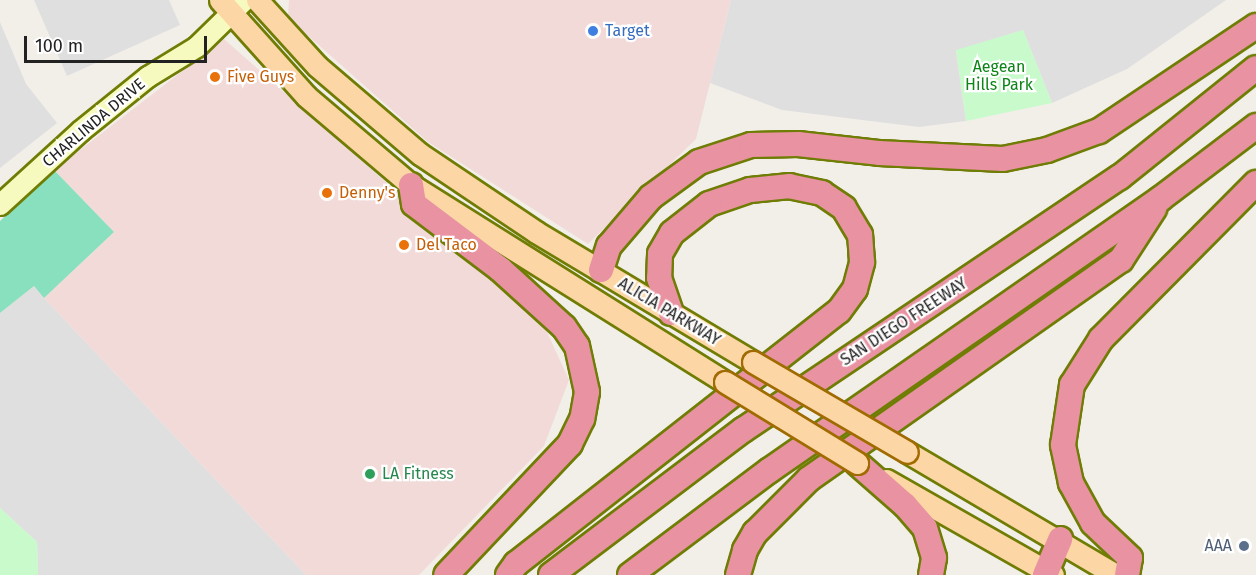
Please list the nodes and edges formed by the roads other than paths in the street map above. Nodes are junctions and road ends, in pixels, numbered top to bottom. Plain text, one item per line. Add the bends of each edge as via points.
1 (245, 0) edge
2 (257, 0) edge
3 (225, 8) edge
4 (1256, 26) edge
5 (1256, 68) edge
6 (1256, 126) edge
7 (420, 154) junction
8 (406, 181) junction
9 (1256, 183) edge
10 (1160, 199) junction
11 (0, 205) edge
12 (602, 264) junction
13 (589, 298) junction
14 (671, 314) junction
15 (857, 464) junction
16 (1060, 539) junction
17 (1049, 574) edge
18 (446, 575) edge
19 (508, 575) edge
20 (551, 575) edge
21 (630, 575) edge
22 (738, 575) edge
23 (931, 575) edge
24 (1116, 575) edge
25 (1127, 575) edge

1 - 3 street, CHARLINDA DRIVE
2 - 7 main road, ALICIA PARKWAY via 317,66
3 - 8 main road, ALICIA PARKWAY via 306,96
3 - 11 street, CHARLINDA DRIVE via 197,47 148,77
4 - 12 highway via 1099,131 1047,150 1004,159 879,153 798,144 751,145 699,162 651,197
5 - 20 highway, SAN DIEGO FREEWAY via 1120,177 743,430
6 - 10 highway
7 - 8 main road
7 - 12 main road, ALICIA PARKWAY via 470,190
8 - 13 main road, ALICIA PARKWAY
8 - 18 highway via 414,204 500,269 564,327 577,346 587,392 582,419 570,444
9 - 25 highway via 1101,339 1072,385 1063,445 1071,483 1093,523 1130,558
10 - 21 highway via 770,470
10 - 22 highway via 1121,260 809,479 755,533
12 - 13 main road
12 - 14 main road, ALICIA PARKWAY
13 - 15 main road, ALICIA PARKWAY, bridge
14 - 16 main road, ALICIA PARKWAY, bridge
14 - 19 highway via 659,279 660,254 672,233 710,204 750,190 801,188 822,193 844,207 860,235 862,262 855,289 839,311 516,564
15 - 17 main road, ALICIA PARKWAY
15 - 23 highway via 905,505 925,528 934,558
16 - 17 highway
16 - 24 main road, ALICIA PARKWAY

